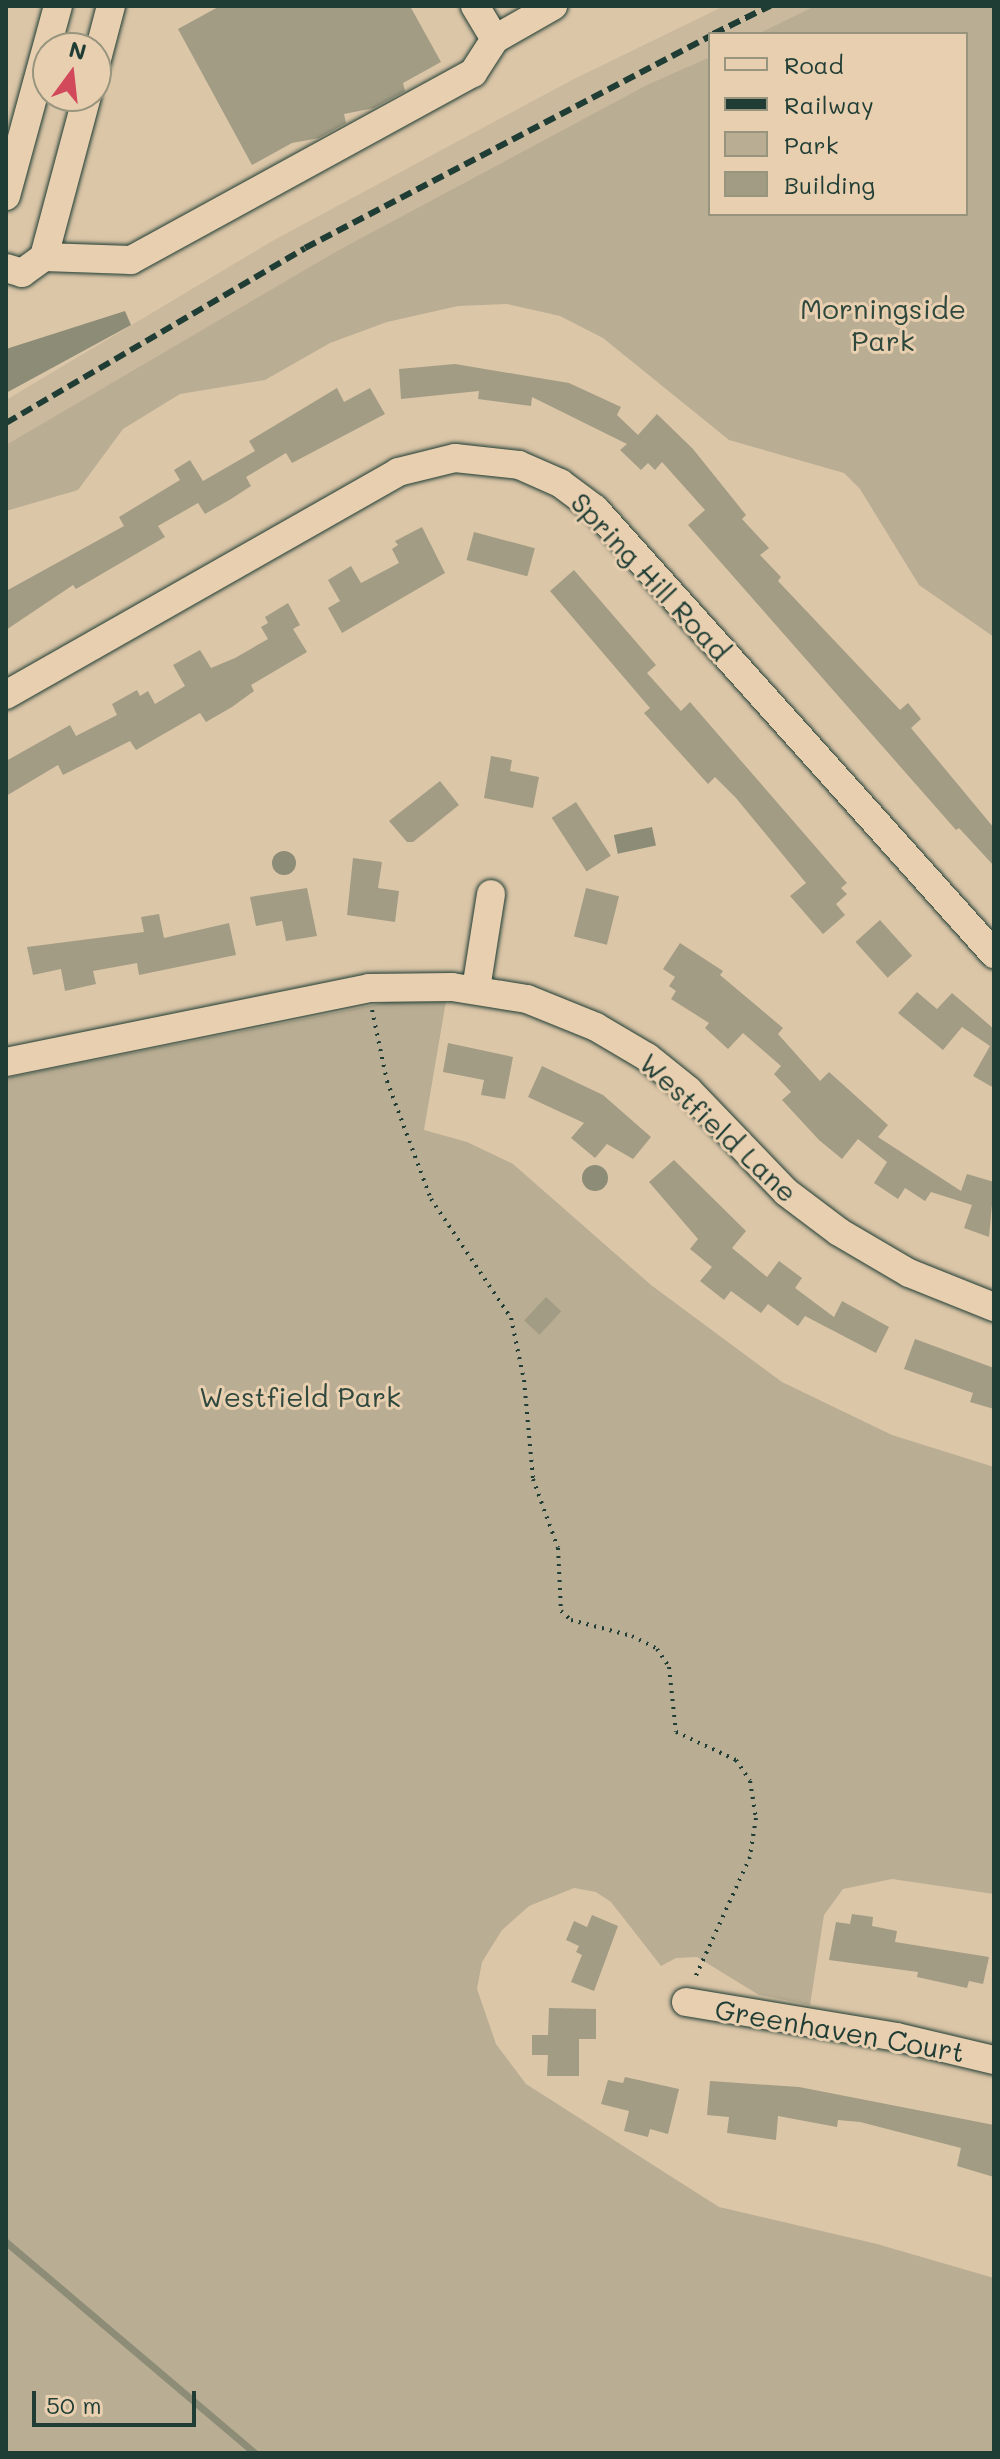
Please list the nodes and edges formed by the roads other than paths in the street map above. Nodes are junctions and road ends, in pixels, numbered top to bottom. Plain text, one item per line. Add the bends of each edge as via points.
1 (58, 6) edge
2 (111, 6) edge
3 (475, 6) edge
4 (553, 6) edge
5 (104, 32) edge
6 (495, 39) junction
7 (83, 112) edge
8 (6, 196) edge
9 (44, 257) junction
10 (6, 268) edge
11 (6, 695) edge
12 (491, 894) dead end
13 (994, 954) edge
14 (476, 989) junction
15 (6, 1062) edge
16 (994, 1307) edge
17 (686, 2002) road end
18 (994, 2060) edge

1 - 8 street
2 - 5 street
3 - 6 street
4 - 6 street
6 - 9 street via 473,73 131,260
7 - 9 street
9 - 10 street via 22,273
11 - 13 street, Spring Hill Road via 398,472 445,459 519,465 560,483 602,516
12 - 14 street
14 - 15 street, Westfield Lane via 369,988
14 - 16 street, Westfield Lane via 552,1007 634,1048 688,1090 786,1192 839,1232 909,1273
17 - 18 street, Greenhaven Court via 897,2037

